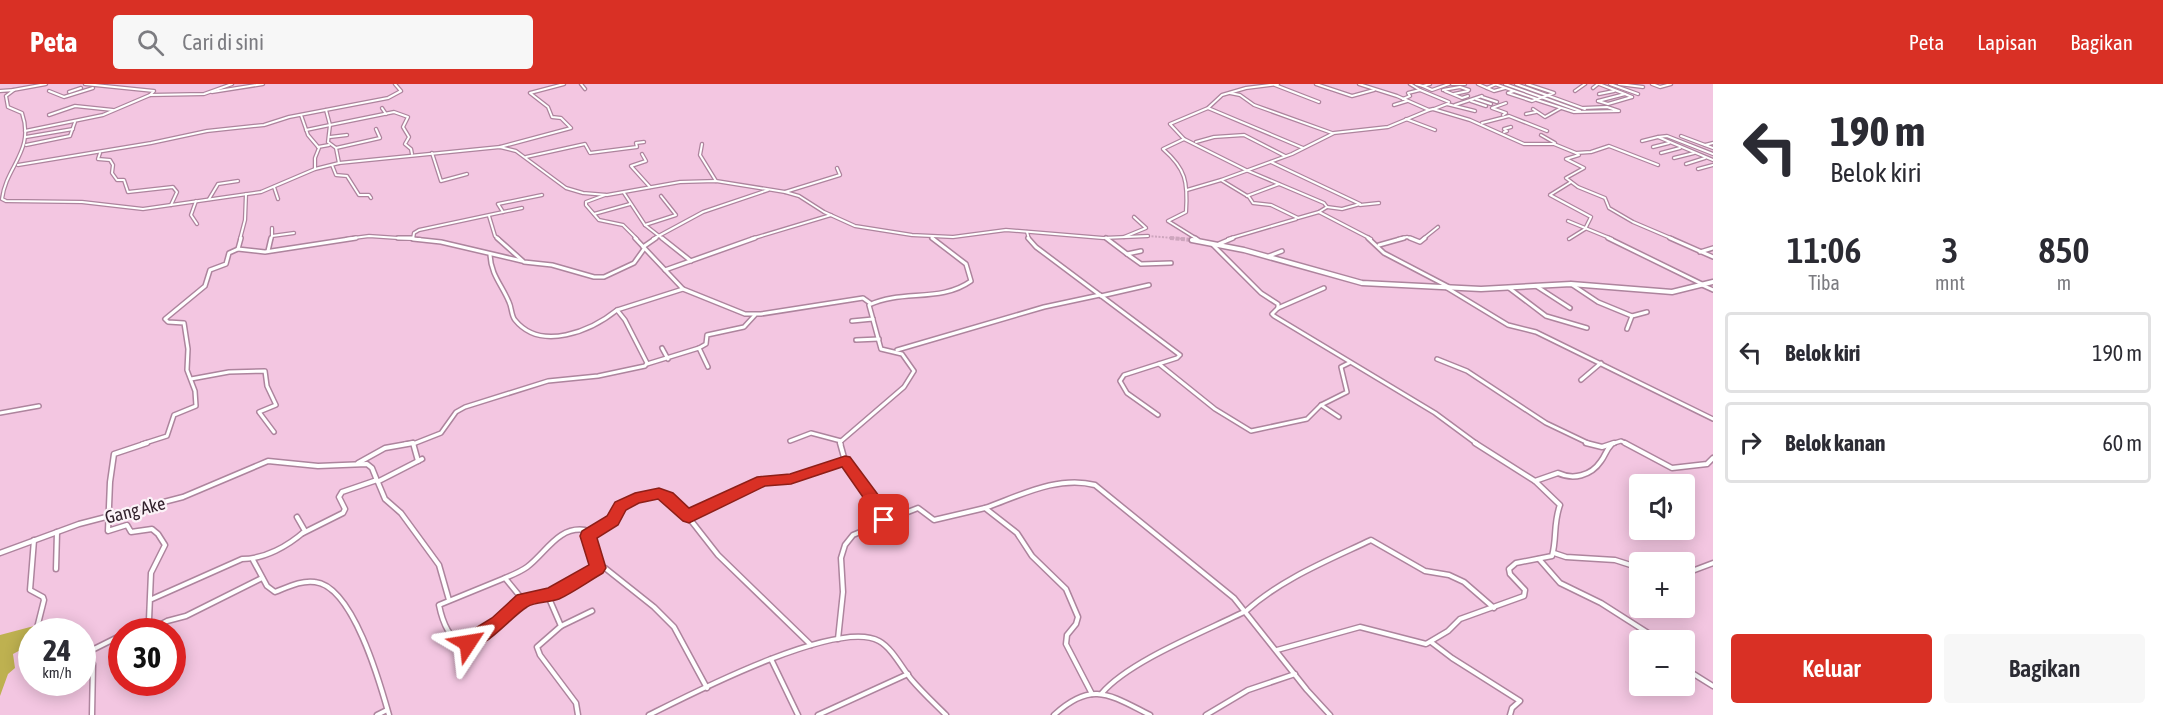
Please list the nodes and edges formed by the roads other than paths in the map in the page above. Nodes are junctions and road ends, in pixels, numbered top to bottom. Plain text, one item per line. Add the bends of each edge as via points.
1 (20, 84) edge
2 (46, 84) edge
3 (85, 84) edge
4 (232, 84) edge
5 (263, 84) edge
6 (564, 84) edge
7 (580, 84) edge
8 (1276, 84) edge
9 (1316, 84) edge
10 (1359, 84) edge
11 (1410, 84) edge
12 (1416, 84) edge
13 (1430, 84) edge
14 (1451, 84) edge
15 (1464, 84) edge
16 (1478, 84) edge
17 (1495, 84) edge
18 (1516, 84) edge
19 (1527, 84) edge
20 (1585, 84) edge
21 (1599, 84) edge
22 (1619, 84) edge
23 (1652, 84) edge
24 (1671, 84) edge
25 (40, 85) edge
26 (398, 85) edge
27 (1612, 85) edge
28 (98, 86) junction
29 (1423, 86) junction
30 (1505, 86) edge
31 (1635, 86) junction
32 (1606, 87) junction
33 (1642, 87) dead end
34 (81, 88) dead end
35 (1486, 88) junction
36 (1593, 88) dead end
37 (585, 89) dead end
38 (1598, 89) dead end
39 (1623, 89) junction
40 (13, 90) junction
41 (64, 90) dead end
42 (1374, 90) junction
43 (1616, 90) junction
44 (1640, 90) dead end
45 (1422, 91) junction
46 (1514, 91) junction
47 (1575, 91) dead end
48 (49, 92) dead end
49 (69, 92) junction
50 (212, 92) junction
51 (1632, 92) junction
52 (1228, 93) junction
53 (0, 94) edge
54 (75, 94) junction
55 (1453, 94) junction
56 (1599, 94) dead end
57 (1625, 94) junction
58 (1638, 94) dead end
59 (7, 95) junction
60 (150, 95) junction
61 (1548, 95) junction
62 (1458, 96) junction
63 (1543, 97) junction
64 (1469, 98) junction
65 (1474, 98) junction
66 (1522, 98) junction
67 (1403, 99) junction
68 (1538, 99) junction
69 (1444, 100) junction
70 (1517, 100) dead end
71 (1409, 101) junction
72 (1532, 101) junction
73 (1319, 102) dead end
74 (1497, 102) dead end
75 (1506, 103) dead end
76 (1526, 103) dead end
77 (1448, 104) junction
78 (1491, 104) dead end
79 (1606, 104) junction
80 (1394, 105) dead end
81 (1453, 106) junction
82 (1486, 106) dead end
83 (382, 108) dead end
84 (1208, 108) junction
85 (1561, 108) junction
86 (1610, 108) junction
87 (1433, 109) junction
88 (1533, 109) dead end
89 (115, 110) junction
90 (326, 110) junction
91 (1429, 110) junction
92 (1583, 110) junction
93 (1475, 111) dead end
94 (1536, 112) junction
95 (386, 114) junction
96 (1526, 114) dead end
97 (49, 115) dead end
98 (301, 115) junction
99 (1501, 115) junction
100 (1404, 118) junction
101 (75, 122) junction
102 (1481, 124) junction
103 (330, 125) junction
104 (1511, 127) dead end
105 (73, 129) junction
106 (376, 129) dead end
107 (306, 130) junction
108 (1435, 130) dead end
109 (25, 131) junction
110 (1547, 131) dead end
111 (1334, 133) junction
112 (1502, 133) junction
113 (45, 134) junction
114 (346, 135) dead end
115 (1541, 135) dead end
116 (1681, 136) dead end
117 (26, 137) junction
118 (330, 137) junction
119 (1658, 137) junction
120 (1184, 140) junction
121 (1642, 141) dead end
122 (43, 142) junction
123 (644, 142) dead end
124 (1670, 142) junction
125 (1194, 143) junction
126 (1613, 143) dead end
127 (1713, 143) edge
128 (702, 144) dead end
129 (26, 145) junction
130 (329, 145) junction
131 (1556, 145) junction
132 (1705, 145) junction
133 (1607, 146) junction
134 (318, 147) junction
135 (500, 147) junction
136 (1653, 147) dead end
137 (1682, 147) junction
138 (336, 148) junction
139 (1303, 148) junction
140 (1704, 150) junction
141 (102, 151) junction
142 (1713, 151) edge
143 (1695, 152) junction
144 (432, 153) junction
145 (1576, 153) junction
146 (1661, 153) dead end
147 (412, 154) junction
148 (642, 154) dead end
149 (1285, 156) junction
150 (526, 158) junction
151 (1674, 158) dead end
152 (1707, 158) junction
153 (1713, 160) edge
154 (1271, 162) junction
155 (339, 163) junction
156 (1686, 164) dead end
157 (18, 165) junction
158 (332, 165) junction
159 (1658, 165) dead end
160 (1713, 165) edge
161 (837, 168) dead end
162 (315, 169) junction
163 (1698, 169) dead end
164 (1246, 170) junction
165 (466, 174) dead end
166 (1221, 180) junction
167 (238, 181) dead end
168 (716, 182) junction
169 (1571, 182) junction
170 (1279, 184) junction
171 (1, 187) edge
172 (274, 187) junction
173 (650, 187) junction
174 (768, 190) junction
175 (1187, 190) junction
176 (624, 192) junction
177 (785, 192) junction
178 (246, 194) junction
179 (1319, 194) dead end
180 (542, 195) dead end
181 (605, 195) junction
182 (661, 196) dead end
183 (1247, 196) junction
184 (1312, 196) junction
185 (371, 198) dead end
186 (209, 199) junction
187 (278, 199) dead end
188 (4, 201) junction
189 (196, 201) junction
190 (1379, 203) dead end
191 (0, 204) edge
192 (630, 204) junction
193 (171, 205) junction
194 (1360, 205) junction
195 (1327, 207) junction
196 (522, 208) dead end
197 (1319, 212) junction
198 (503, 213) junction
199 (593, 214) junction
200 (831, 215) junction
201 (489, 216) junction
202 (1134, 217) dead end
203 (1298, 218) junction
204 (1568, 221) dead end
205 (197, 224) dead end
206 (645, 225) junction
207 (1438, 227) dead end
208 (272, 228) dead end
209 (1585, 229) junction
210 (1027, 232) junction
211 (294, 233) dead end
212 (272, 236) junction
213 (1148, 236) tunnel mouth
214 (657, 237) junction
215 (1122, 237) junction
216 (932, 238) junction
217 (1106, 238) junction
218 (413, 239) junction
219 (1569, 239) dead end
220 (1192, 240) tunnel mouth
221 (1205, 243) junction
222 (1213, 244) junction
223 (1219, 245) junction
224 (1378, 245) junction
225 (643, 248) junction
226 (1713, 248) edge
227 (238, 249) junction
228 (268, 251) junction
229 (1141, 251) dead end
230 (1282, 251) dead end
231 (1700, 252) junction
232 (1127, 254) junction
233 (490, 255) junction
234 (1267, 256) junction
235 (1713, 258) edge
236 (691, 261) junction
237 (524, 262) junction
238 (1171, 262) dead end
239 (666, 270) junction
240 (1713, 282) edge
241 (1571, 284) junction
242 (1149, 285) dead end
243 (1703, 285) junction
244 (1536, 286) junction
245 (1324, 288) dead end
246 (1448, 288) junction
247 (1509, 288) junction
248 (683, 289) junction
249 (1713, 290) edge
250 (1101, 296) junction
251 (870, 303) junction
252 (1278, 308) junction
253 (1570, 308) dead end
254 (618, 310) junction
255 (1647, 312) dead end
256 (756, 315) junction
257 (1632, 316) junction
258 (873, 319) junction
259 (852, 321) dead end
260 (1587, 328) dead end
261 (1627, 329) dead end
262 (879, 339) junction
263 (856, 340) dead end
264 (662, 348) dead end
265 (699, 348) junction
266 (892, 351) junction
267 (668, 359) junction
268 (1437, 359) dead end
269 (1159, 363) junction
270 (1349, 363) junction
271 (1601, 363) junction
272 (647, 364) junction
273 (708, 367) dead end
274 (191, 379) junction
275 (1581, 380) dead end
276 (1321, 405) junction
277 (39, 406) dead end
278 (0, 413) edge
279 (1158, 416) dead end
280 (1339, 417) dead end
281 (1713, 419) edge
282 (274, 432) dead end
283 (789, 441) dead end
284 (841, 441) junction
285 (413, 443) junction
286 (1611, 445) junction
287 (1713, 458) edge
288 (845, 461) junction
289 (357, 464) junction
290 (377, 479) junction
291 (1535, 482) junction
292 (985, 508) junction
293 (108, 516) junction
294 (297, 517) dead end
295 (689, 517) junction
296 (883, 522) junction
297 (57, 532) junction
298 (303, 533) junction
299 (588, 536) junction
300 (34, 540) junction
301 (0, 553) edge
302 (1554, 553) junction
303 (1539, 559) junction
304 (253, 560) junction
305 (1713, 563) edge
306 (1629, 565) edge
307 (598, 568) junction
308 (56, 569) dead end
309 (1695, 570) edge
310 (262, 578) junction
311 (505, 578) junction
312 (548, 596) junction
313 (152, 599) junction
314 (449, 600) junction
315 (523, 600) junction
316 (1494, 608) junction
317 (1246, 610) junction
318 (592, 612) dead end
319 (40, 618) edge
320 (149, 618) edge
321 (178, 618) edge
322 (561, 626) junction
323 (1643, 630) edge
324 (838, 639) junction
325 (1431, 642) junction
326 (811, 645) junction
327 (1277, 650) junction
328 (771, 659) junction
329 (908, 674) junction
330 (1294, 674) junction
331 (1695, 675) edge
332 (1713, 686) edge
333 (707, 687) junction
334 (1102, 693) junction
335 (1092, 694) junction
336 (92, 696) edge
337 (388, 713) edge
338 (92, 715) edge
339 (377, 715) edge
340 (578, 715) edge
341 (649, 715) edge
342 (798, 715) edge
343 (818, 715) edge
344 (946, 715) edge
345 (1054, 715) edge
346 (1150, 715) edge
347 (1206, 715) edge
348 (1330, 715) edge
349 (1510, 715) edge

1 - 40 street
2 - 25 street
3 - 28 street
4 - 50 street
5 - 50 street
6 - 135 street via 530,93 548,107 552,117 561,118 572,128
7 - 37 street
8 - 52 street
8 - 73 street
9 - 42 street via 1352,96
10 - 42 street
11 - 45 street
12 - 29 street
13 - 29 street
14 - 15 street
14 - 29 street via 1432,90
16 - 35 street
17 - 30 street
17 - 35 street
18 - 61 street
19 - 61 street via 1554,93
20 - 47 street
21 - 32 street
21 - 36 street
22 - 27 street
22 - 31 street
23 - 24 street
25 - 40 street
26 - 90 street via 401,91 387,99
27 - 39 street
28 - 54 street
28 - 60 street via 154,91
30 - 35 street via 1494,91
30 - 46 street
30 - 63 street
31 - 33 street
31 - 39 street
32 - 38 street
32 - 43 street
34 - 49 street
39 - 51 street
40 - 53 street
40 - 59 street
41 - 49 street
42 - 67 street
43 - 56 street
43 - 57 street
44 - 51 street
45 - 67 street via 1408,93 1410,96
45 - 69 street
46 - 66 street via 1508,93
46 - 68 street
48 - 54 street via 64,97
49 - 54 street
50 - 60 street
51 - 58 street
52 - 84 street
52 - 111 street
53 - 59 street
55 - 55 street via 1443,90 1469,90
55 - 62 street
57 - 79 street via 1632,98
57 - 79 street via 1598,100
59 - 109 street via 8,107 23,114
60 - 89 street
61 - 63 street
61 - 92 street
62 - 64 street
62 - 69 street
63 - 68 street
63 - 92 street
64 - 65 street
64 - 81 street
64 - 82 street
65 - 74 street via 1481,96
65 - 78 street
66 - 70 street
66 - 72 street
67 - 71 street
68 - 72 street
68 - 85 street
69 - 77 street
71 - 80 street
71 - 91 street
72 - 76 street
75 - 99 street via 1491,109 1506,113
77 - 81 street
77 - 87 street
79 - 86 street
81 - 93 street
83 - 95 street
84 - 120 street via 1170,123
84 - 139 street
85 - 92 street
85 - 94 street via 1545,117
86 - 92 street
86 - 92 street via 1619,111
87 - 91 street
87 - 102 street
88 - 94 street
89 - 97 street via 75,106
89 - 101 street
90 - 98 street
90 - 103 street
91 - 100 street
94 - 96 street
95 - 103 street
95 - 147 street via 397,112 408,117 403,127 409,137 405,144
98 - 107 street
98 - 141 street via 264,125 207,131
99 - 102 street
99 - 110 street
100 - 108 street
100 - 111 street via 1388,127
101 - 105 street
101 - 109 street
102 - 112 street
103 - 107 street
103 - 118 street
104 - 112 street
105 - 113 street
105 - 122 street via 69,136
106 - 138 street via 380,138
107 - 134 street
109 - 117 street
111 - 139 street
112 - 131 street via 1526,144
113 - 117 street
113 - 122 street
114 - 118 street
115 - 131 street
116 - 132 street
117 - 129 street
118 - 130 street
119 - 121 street
119 - 124 street
119 - 140 street via 1666,135
120 - 125 street
120 - 175 street via 1163,149 1178,162
122 - 129 street
123 - 150 street via 636,143 637,147 602,153 590,153 584,144
124 - 136 street
124 - 137 street
125 - 149 street via 1243,135
125 - 164 street
126 - 133 street
127 - 132 street
128 - 168 street via 700,155
129 - 157 street
130 - 134 street
130 - 138 street
131 - 145 street
132 - 142 street
133 - 145 street
133 - 159 street
134 - 162 street
135 - 144 street
135 - 150 street via 511,148
137 - 143 street
137 - 146 street
138 - 155 street
139 - 149 street
140 - 142 street
140 - 143 street
141 - 157 street
141 - 193 street via 98,159 110,160 113,176 124,180 128,192 173,187 177,192
143 - 151 street
143 - 152 street
144 - 147 street
144 - 165 street via 441,181
145 - 169 street via 1579,155 1566,159 1584,168 1566,177
147 - 155 street
148 - 173 street via 646,161 631,166
149 - 154 street
150 - 181 street via 566,188
152 - 153 street
152 - 156 street
154 - 164 street
154 - 194 street
155 - 158 street
157 - 171 street
158 - 162 street
158 - 185 street via 336,175 346,176 359,195
160 - 163 street
161 - 177 street via 840,175
162 - 172 street
164 - 166 street
164 - 170 street
166 - 175 street
166 - 183 street
167 - 186 street via 218,184
168 - 173 street
168 - 174 street
169 - 209 street via 1550,195 1591,217
169 - 231 street via 1605,198 1609,208 1633,222
170 - 183 street
170 - 184 street
171 - 188 street
172 - 178 street
172 - 187 street
173 - 176 street
174 - 177 street
174 - 214 street via 695,216
175 - 221 street via 1186,213 1168,221
176 - 181 street
176 - 192 street
177 - 200 street
178 - 186 street
178 - 227 street
179 - 184 street
180 - 198 street via 498,204
181 - 199 street via 585,203
182 - 206 street via 676,215
183 - 203 street via 1254,203 1271,205
184 - 195 street
186 - 189 street
188 - 191 street
188 - 193 street via 58,200 132,210
189 - 193 street
189 - 205 street via 191,217
190 - 194 street
192 - 199 street
192 - 206 street
194 - 195 street
195 - 197 street
196 - 198 street
197 - 203 street
197 - 224 street
198 - 201 street
199 - 225 street via 601,221 622,224
200 - 216 street via 859,227
200 - 236 street
201 - 218 street via 418,231
201 - 237 street via 495,236
202 - 215 street via 1146,228
203 - 223 street
204 - 209 street
206 - 214 street
207 - 224 street via 1420,242 1407,237
208 - 212 street
209 - 219 street
209 - 243 street
210 - 216 street via 1004,230 978,236
210 - 217 street
210 - 250 street via 1036,247
211 - 212 street
212 - 228 street
213 - 215 street
214 - 225 street
214 - 236 street
215 - 217 street
216 - 251 street via 967,265 969,284 940,294
217 - 232 street
218 - 228 street via 369,236
218 - 233 street via 445,241
220 - 221 street
221 - 222 street
222 - 223 street
222 - 252 street
223 - 234 street
224 - 246 street via 1384,254
225 - 237 street via 634,263 598,278
225 - 239 street
226 - 231 street
227 - 228 street
227 - 274 street via 230,252 226,264 210,270 206,285 165,319 183,323
229 - 232 street
230 - 234 street
231 - 235 street
232 - 238 street via 1141,264
233 - 237 street
233 - 254 street via 492,273 511,304 512,316 530,333 544,337 564,334 604,321
234 - 246 street via 1356,282
236 - 239 street
239 - 248 street
240 - 243 street
241 - 243 street via 1672,292
241 - 244 street
241 - 257 street via 1598,302
242 - 250 street
243 - 249 street
244 - 247 street
244 - 253 street
245 - 252 street
246 - 247 street
246 - 271 street via 1508,325 1534,331
247 - 260 street via 1546,316
248 - 254 street
248 - 256 street
250 - 266 street via 1044,307
250 - 269 street via 1180,355
251 - 256 street via 863,298
251 - 258 street
252 - 270 street via 1272,315
254 - 272 street
255 - 257 street
256 - 265 street via 744,327 706,335 706,344
257 - 261 street
258 - 259 street
258 - 262 street
262 - 263 street
262 - 266 street via 881,349
264 - 267 street
265 - 267 street
265 - 273 street
266 - 284 street via 908,360 914,371 912,377
267 - 272 street
268 - 286 street via 1462,369 1581,441 1598,447
269 - 276 street via 1206,402 1251,431 1307,419
269 - 279 street via 1125,375 1120,381 1127,393
270 - 276 street via 1341,367 1347,391
270 - 291 street via 1435,413
271 - 275 street
271 - 281 street
272 - 285 street via 606,375 548,381 465,406 441,433
274 - 282 street via 265,371 276,405 259,412
274 - 293 street via 196,406 172,416 169,434 114,454
276 - 280 street
277 - 278 street
283 - 284 street via 811,433
284 - 288 street
285 - 289 street via 385,448
285 - 290 street via 420,460
286 - 287 street via 1623,442 1673,469 1707,464
286 - 291 street via 1600,463 1581,476 1569,478 1558,473
288 - 295 street via 791,479 762,480
288 - 296 street via 882,512
289 - 290 street via 370,466
289 - 293 street, Gang Ake via 318,466 268,461 183,497
290 - 298 street via 342,492 339,497 343,513
290 - 314 street via 385,499 401,513 440,565
291 - 302 street via 1560,505 1554,522
292 - 296 street via 935,520 918,508
292 - 317 street via 1056,484 1093,483
292 - 335 street via 1016,531 1032,556 1066,589 1078,617 1066,644
293 - 297 street, Gang Ake
293 - 313 street via 108,531 127,525 131,532 152,528 165,543 151,573
294 - 298 street
295 - 299 street via 664,495 653,493 624,503 612,520
295 - 326 street via 718,555
296 - 324 street via 857,532 842,550
297 - 300 street, Gang Ake
297 - 308 street
298 - 304 street
299 - 307 street
299 - 311 street via 582,529 567,532 527,567
300 - 301 street, Gang Ake
300 - 319 street via 30,590 43,597
302 - 303 street
302 - 306 street via 1599,557
303 - 316 street via 1510,567 1510,574 1525,594
303 - 323 street via 1560,583
304 - 310 street
304 - 313 street via 242,559
305 - 309 street
307 - 312 street
307 - 333 street via 605,568 674,627
310 - 321 street
310 - 337 street via 275,592 302,582 332,588 372,656
311 - 314 street
311 - 315 street
312 - 315 street
312 - 322 street
313 - 320 street
314 - 315 street via 439,607 460,645 498,623
316 - 317 street via 1464,582 1449,575 1425,572 1371,540 1307,571
316 - 325 street via 1460,618
317 - 327 street
317 - 334 street via 1144,661 1112,681
318 - 322 street
322 - 340 street via 537,648 576,704
324 - 326 street
324 - 329 street via 877,638
325 - 327 street via 1421,644 1360,627
325 - 349 street via 1520,701
326 - 328 street
327 - 330 street
328 - 333 street
328 - 342 street
329 - 343 street
329 - 344 street
330 - 347 street via 1238,695
330 - 348 street
331 - 332 street
333 - 341 street
334 - 335 street
334 - 346 street
335 - 345 street via 1072,698
336 - 338 street
337 - 339 street

